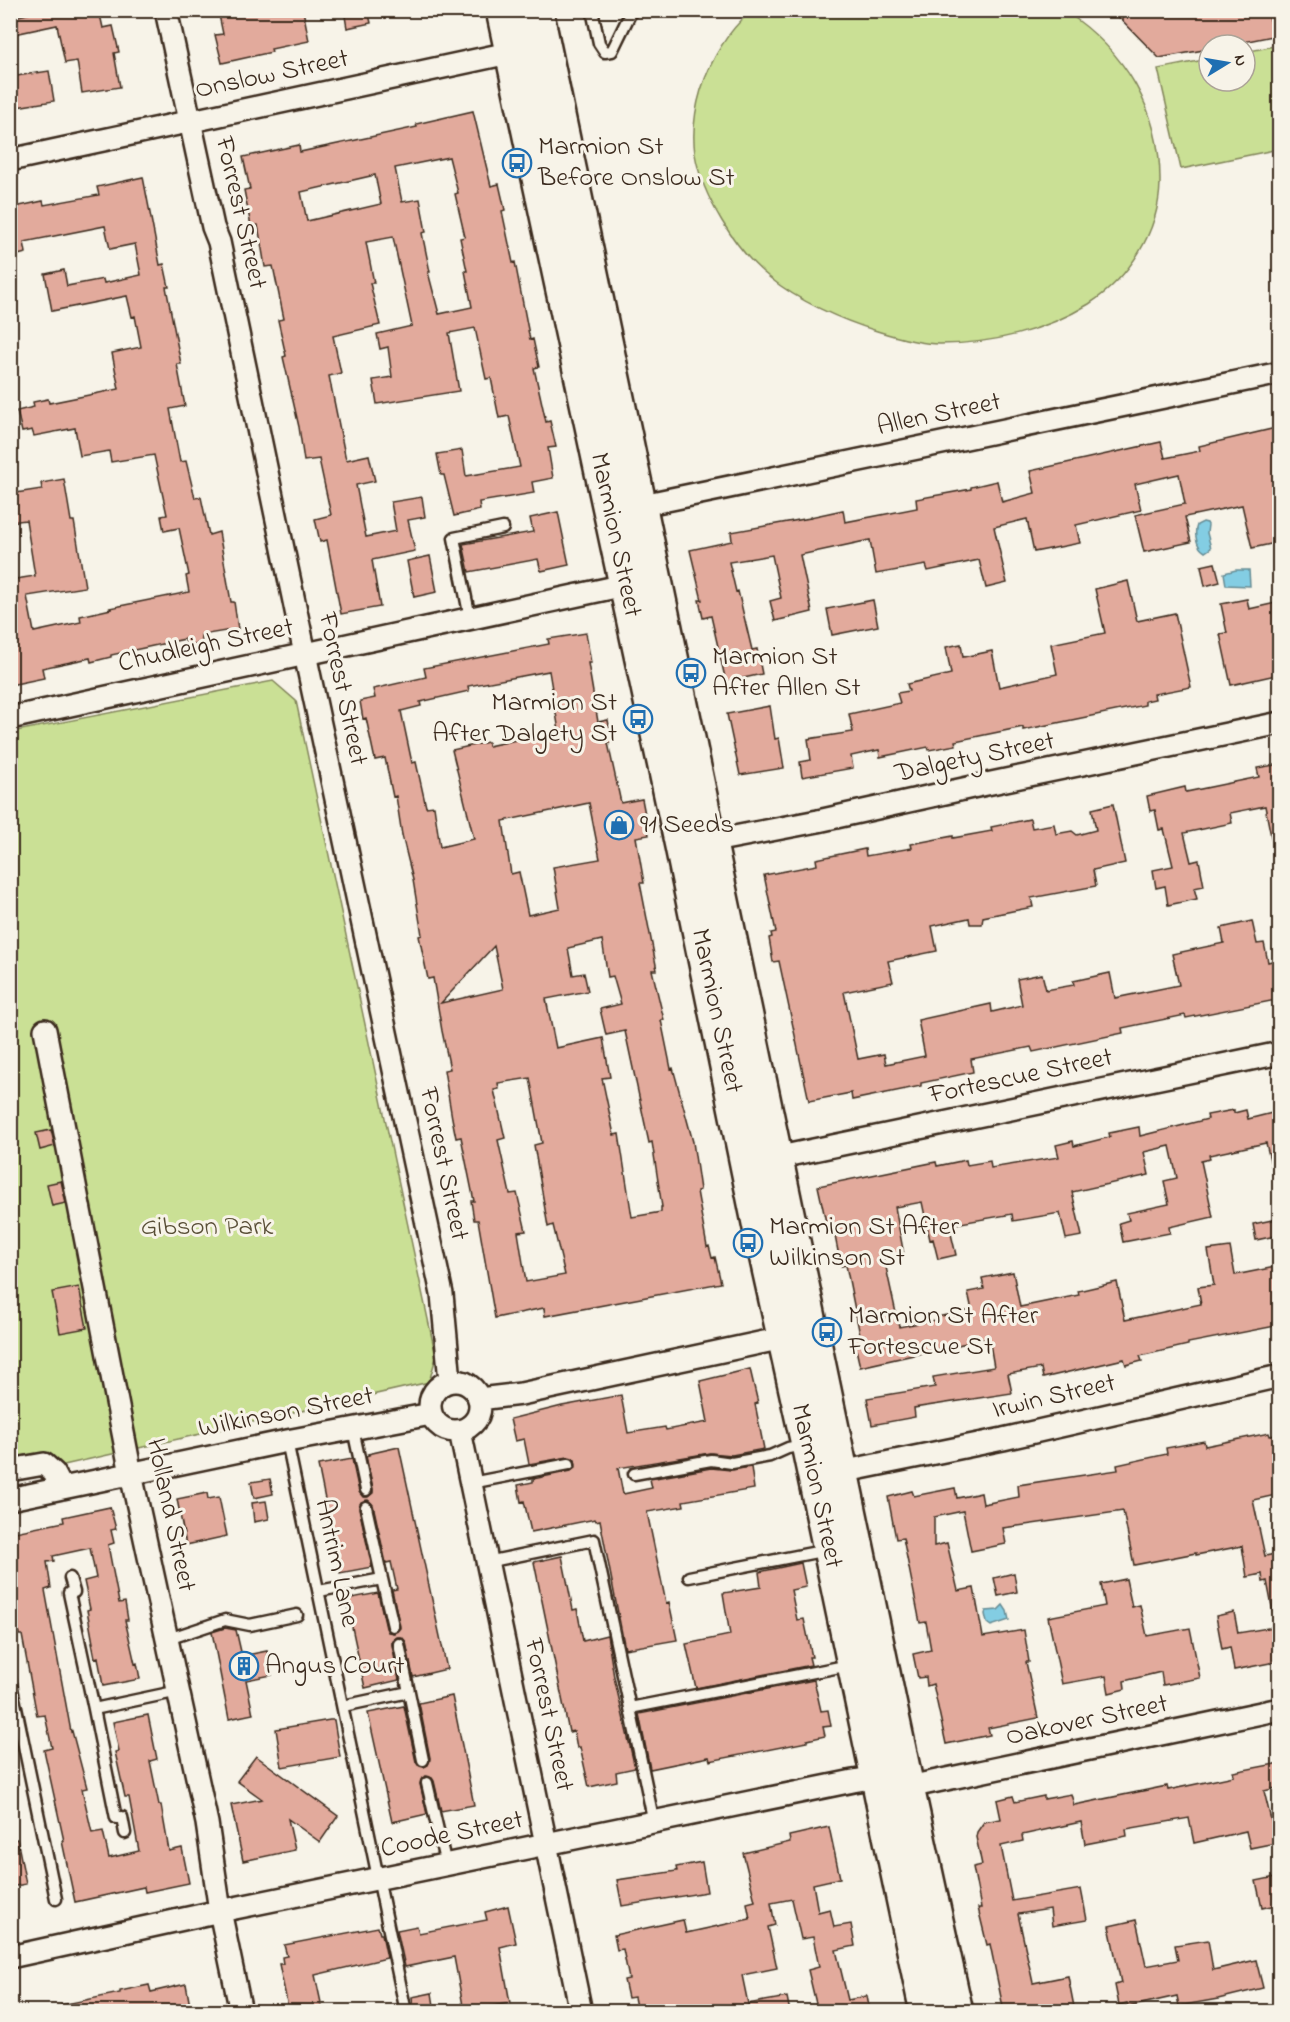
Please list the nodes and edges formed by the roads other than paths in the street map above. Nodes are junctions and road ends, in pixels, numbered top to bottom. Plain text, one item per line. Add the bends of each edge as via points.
1 (166, 10) edge
2 (503, 10) edge
3 (536, 10) edge
4 (592, 10) edge
5 (632, 10) edge
6 (544, 45) junction
7 (511, 53) junction
8 (189, 122) junction
9 (10, 160) edge
10 (1280, 373) edge
11 (625, 509) junction
12 (502, 528) dead end
13 (625, 585) junction
14 (470, 618) junction
15 (305, 654) junction
16 (10, 718) edge
17 (1280, 723) edge
18 (696, 844) junction
19 (45, 1030) dead end
20 (1280, 1053) edge
21 (775, 1158) junction
22 (798, 1335) junction
23 (1280, 1376) edge
24 (450, 1381) junction
25 (479, 1399) junction
26 (431, 1414) junction
27 (352, 1429) junction
28 (460, 1431) junction
29 (287, 1441) junction
30 (808, 1444) junction
31 (569, 1464) dead end
32 (10, 1470) edge
33 (841, 1472) junction
34 (131, 1474) junction
35 (634, 1474) dead end
36 (471, 1484) junction
37 (62, 1488) junction
38 (366, 1490) dead end
39 (10, 1499) edge
40 (366, 1508) dead end
41 (830, 1549) junction
42 (487, 1562) junction
43 (689, 1577) dead end
44 (70, 1578) dead end
45 (382, 1579) junction
46 (319, 1591) junction
47 (297, 1615) dead end
48 (393, 1626) dead end
49 (168, 1639) junction
50 (399, 1644) dead end
51 (853, 1665) junction
52 (10, 1679) edge
53 (179, 1692) junction
54 (409, 1692) junction
55 (343, 1706) junction
56 (630, 1708) junction
57 (94, 1709) junction
58 (1280, 1709) edge
59 (423, 1760) dead end
60 (891, 1780) junction
61 (427, 1783) dead end
62 (654, 1823) junction
63 (125, 1833) dead end
64 (546, 1844) junction
65 (446, 1865) junction
66 (379, 1880) junction
67 (56, 1899) dead end
68 (220, 1911) junction
69 (10, 1957) edge
70 (241, 2012) edge
71 (406, 2012) edge
72 (581, 2012) edge
73 (927, 2012) edge
74 (956, 2012) edge

1 - 8 street, Forrest Street
2 - 7 main road, Marmion Street
3 - 6 main road, Marmion Street
4 - 5 lane via 598,43 605,52 612,51
6 - 7 street, Onslow Street
6 - 11 main road, Marmion Street
7 - 8 street, Onslow Street
7 - 11 main road, Marmion Street via 548,215
8 - 9 street, Onslow Street
8 - 15 street, Forrest Street via 219,245
10 - 11 street, Allen Street
11 - 13 main road, Marmion Street
11 - 18 main road, Marmion Street
12 - 14 lane via 454,538
13 - 14 street, Chudleigh Street
13 - 18 main road, Marmion Street
14 - 15 street, Chudleigh Street
15 - 16 street, Chudleigh Street
15 - 24 street, Forrest Street via 442,1294
17 - 18 street, Dalgety Street
18 - 21 main road, Marmion Street
18 - 22 main road, Marmion Street via 760,1228
19 - 34 street, Holland Street
20 - 21 street, Fortescue Street
21 - 22 main road, Marmion Street
22 - 25 street via 521,1394
22 - 30 main road, Marmion Street
22 - 33 main road, Marmion Street
23 - 33 street, Irwin Street
24 - 25 street via 471,1386
24 - 26 street via 433,1394
25 - 28 street via 474,1422
26 - 27 street, Wilkinson Street
26 - 28 street via 443,1428
27 - 29 street, Wilkinson Street
27 - 38 lane
28 - 36 street, Forrest Street
29 - 34 street, Wilkinson Street
29 - 46 lane, Antrim Lane
30 - 35 lane via 732,1463 711,1460
30 - 41 main road, Marmion Street
31 - 36 lane
32 - 37 street via 44,1464
33 - 60 main road, Marmion Street
34 - 37 street, Wilkinson Street
34 - 49 street, Holland Street
36 - 42 street, Forrest Street
37 - 39 street, Wilkinson Street
40 - 45 lane
41 - 43 lane
41 - 51 main road, Marmion Street
42 - 56 lane via 594,1540
42 - 64 street, Forrest Street
44 - 57 lane via 74,1592 69,1593
45 - 46 lane
45 - 48 lane
46 - 55 lane, Antrim Lane
47 - 49 lane via 250,1625 225,1620
49 - 53 street, Holland Street
50 - 54 lane
51 - 56 lane
51 - 60 main road, Marmion Street
52 - 67 lane
53 - 57 lane
53 - 68 street, Holland Street via 207,1823
54 - 55 lane
54 - 59 lane
55 - 66 lane, Antrim Lane
56 - 62 lane
57 - 63 lane via 116,1818 122,1817
58 - 60 street, Oakover Street via 918,1785
60 - 62 street, Coode Street
60 - 73 main road, Marmion Street
60 - 74 main road, Marmion Street
61 - 65 lane
62 - 64 street, Coode Street
64 - 65 street, Coode Street
64 - 72 street, Forrest Street
65 - 66 street, Coode Street
66 - 68 street, Coode Street
66 - 71 lane, Antrim Lane
68 - 69 street, Coode Street
68 - 70 street, Holland Street

